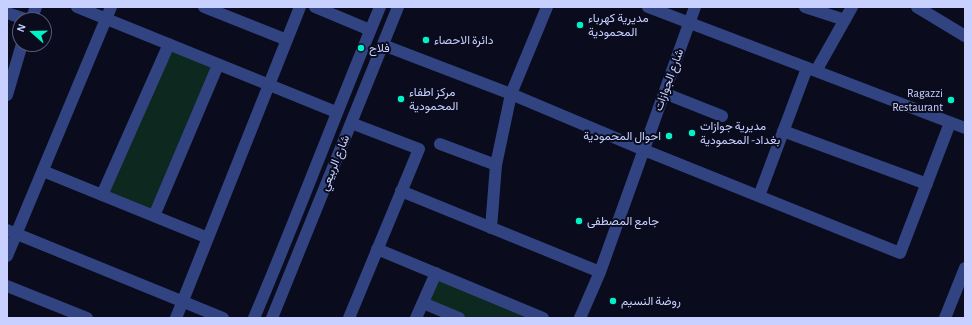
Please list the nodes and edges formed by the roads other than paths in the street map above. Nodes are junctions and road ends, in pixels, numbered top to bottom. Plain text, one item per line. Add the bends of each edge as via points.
1 (77, 7) edge
2 (111, 7) edge
3 (204, 7) edge
4 (300, 7) edge
5 (315, 7) edge
6 (380, 7) edge
7 (398, 7) edge
8 (547, 7) edge
9 (648, 7) edge
10 (695, 7) edge
11 (804, 7) edge
12 (852, 7) edge
13 (917, 7) edge
14 (106, 19) junction
15 (845, 20) junction
16 (690, 22) junction
17 (370, 30) junction
18 (964, 33) edge
19 (286, 40) junction
20 (169, 44) junction
21 (383, 45) junction
22 (16, 52) edge
23 (218, 64) junction
24 (812, 69) junction
25 (269, 85) junction
26 (664, 93) junction
27 (7, 94) edge
28 (511, 94) junction
29 (336, 112) junction
30 (722, 116) dead end
31 (950, 122) junction
32 (352, 123) junction
33 (965, 128) edge
34 (783, 132) junction
35 (440, 144) dead end
36 (644, 150) junction
37 (496, 165) junction
38 (43, 171) junction
39 (927, 184) junction
40 (401, 191) junction
41 (102, 195) junction
42 (759, 196) junction
43 (299, 213) junction
44 (154, 216) junction
45 (313, 219) junction
46 (491, 228) junction
47 (12, 232) edge
48 (290, 233) junction
49 (208, 238) junction
50 (304, 241) junction
51 (377, 249) junction
52 (7, 256) edge
53 (965, 268) edge
54 (600, 272) junction
55 (436, 273) junction
56 (7, 286) edge
57 (183, 302) junction
58 (423, 303) junction
59 (949, 316) edge
60 (87, 318) edge
61 (176, 318) edge
62 (223, 318) edge
63 (254, 318) edge
64 (272, 318) edge
65 (349, 318) edge
66 (416, 318) edge
67 (458, 318) edge
68 (543, 318) edge
69 (580, 318) edge

1 - 14 street
2 - 14 street
3 - 19 street
4 - 19 street
5 - 17 street
6 - 17 street, شارع الربيعي
7 - 21 street, شارع الربيعي
8 - 28 street
9 - 16 street
10 - 16 street, شارع الجوازات
11 - 15 street
12 - 15 street
13 - 18 street
14 - 20 street
14 - 38 street
15 - 24 street
16 - 24 street
16 - 26 street, شارع الجوازات
17 - 29 street, شارع الربيعي
19 - 25 street
20 - 23 street
20 - 41 street
21 - 28 street
21 - 32 street, شارع الربيعي
22 - 27 street
23 - 25 street
23 - 44 street
24 - 31 street
24 - 34 street
25 - 29 street
25 - 49 street
26 - 30 street
26 - 36 street, شارع الجوازات
28 - 36 street
28 - 37 street
29 - 43 street, شارع الربيعي
31 - 33 street
31 - 39 street
32 - 40 street via 419,149
32 - 45 street, شارع الربيعي
34 - 39 street
34 - 42 street
35 - 37 street
36 - 42 street
36 - 54 street, شارع الجوازات
37 - 46 street
38 - 41 street
38 - 47 street
39 - 42 street via 900,253
40 - 46 street
40 - 51 street
41 - 44 street
43 - 45 street via 302,222 307,223
43 - 48 street, شارع الربيعي
44 - 49 street
45 - 50 street, شارع الربيعي
46 - 54 street
47 - 52 street
47 - 57 street
48 - 50 street via 297,229 301,230
48 - 63 street, شارع الربيعي
49 - 57 street
50 - 64 street, شارع الربيعي
51 - 55 street
51 - 65 street
53 - 59 street
54 - 69 street, شارع الجوازات
55 - 58 street
55 - 68 street
56 - 60 street
57 - 61 street
57 - 62 street
58 - 66 street
58 - 67 street

